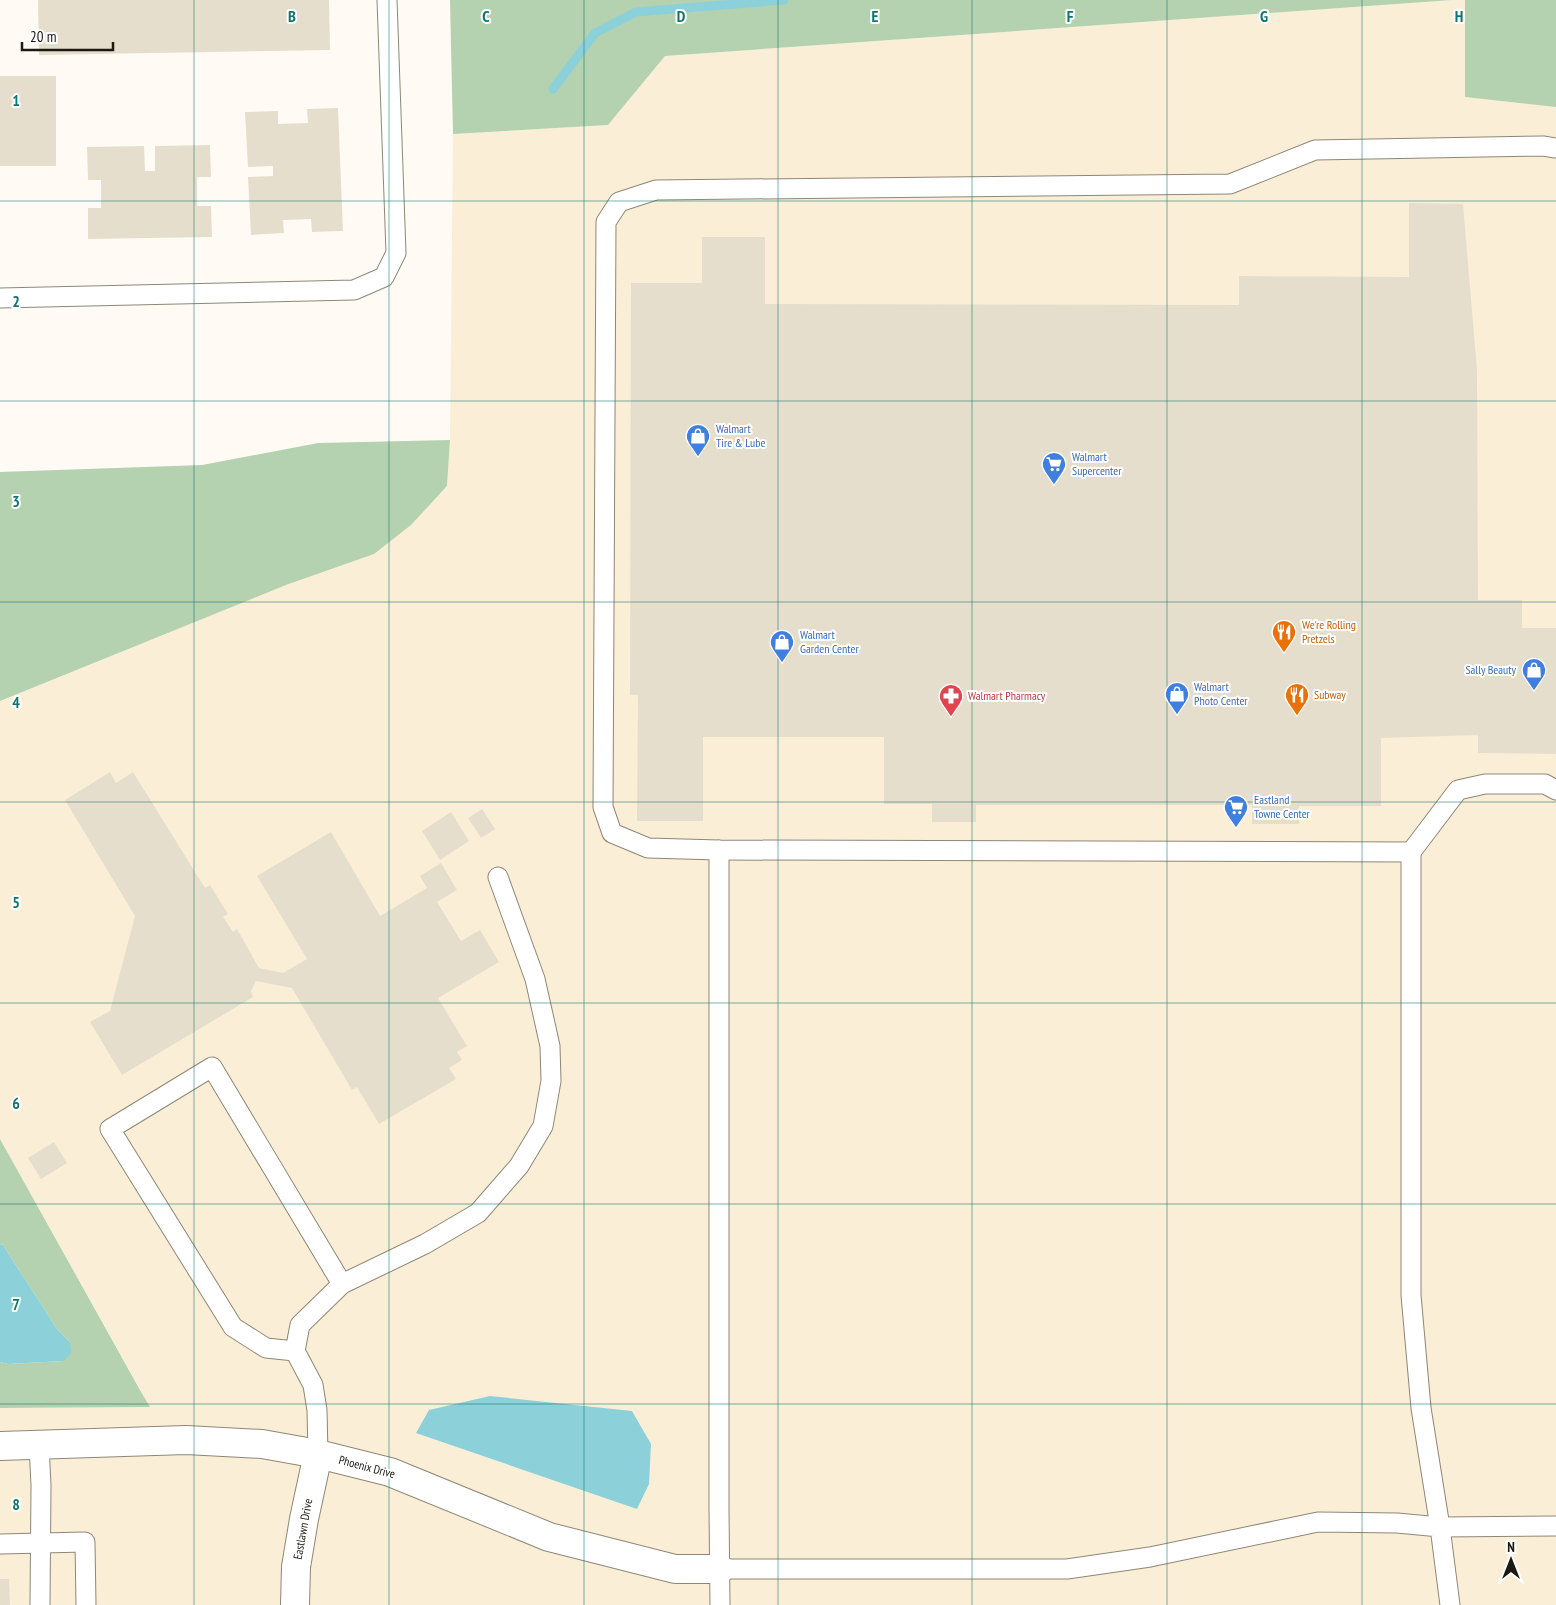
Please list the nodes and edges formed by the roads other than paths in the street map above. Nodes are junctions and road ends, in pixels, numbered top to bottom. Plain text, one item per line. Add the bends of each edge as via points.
1 (387, 0) edge
2 (1556, 148) edge
3 (0, 298) edge
4 (1556, 790) edge
5 (719, 850) junction
6 (1411, 852) junction
7 (498, 877) dead end
8 (342, 1284) junction
9 (295, 1351) junction
10 (39, 1445) junction
11 (0, 1446) edge
12 (318, 1454) junction
13 (1556, 1526) edge
14 (1440, 1527) junction
15 (41, 1543) junction
16 (0, 1544) edge
17 (720, 1569) junction
18 (40, 1605) edge
19 (86, 1605) edge
20 (295, 1605) edge
21 (720, 1605) edge
22 (1450, 1605) edge

1 - 3 lane via 396,253 384,277 354,290
2 - 5 lane via 1315,150 1230,184 656,190 619,202 606,222 603,807 612,834 648,848
4 - 6 lane via 1545,784 1485,784 1458,790
5 - 6 lane
5 - 17 lane
6 - 14 lane via 1411,1295 1421,1408
7 - 8 lane via 535,979 550,1046 551,1081 542,1126 518,1166 478,1213 426,1244
8 - 9 lane via 300,1325
8 - 9 lane via 212,1067 110,1129 233,1327 266,1348
9 - 12 lane via 313,1385
10 - 11 street, Phoenix Drive
10 - 12 street, Phoenix Drive via 186,1440 262,1444
10 - 15 lane
12 - 17 street, Phoenix Drive via 390,1472 550,1537 675,1568
12 - 20 street, Eastlawn Drive via 298,1557
13 - 14 lane
14 - 17 lane via 1318,1522 1150,1557 1067,1568
14 - 22 lane
15 - 16 lane
15 - 18 lane
15 - 19 lane via 85,1542
17 - 21 lane

